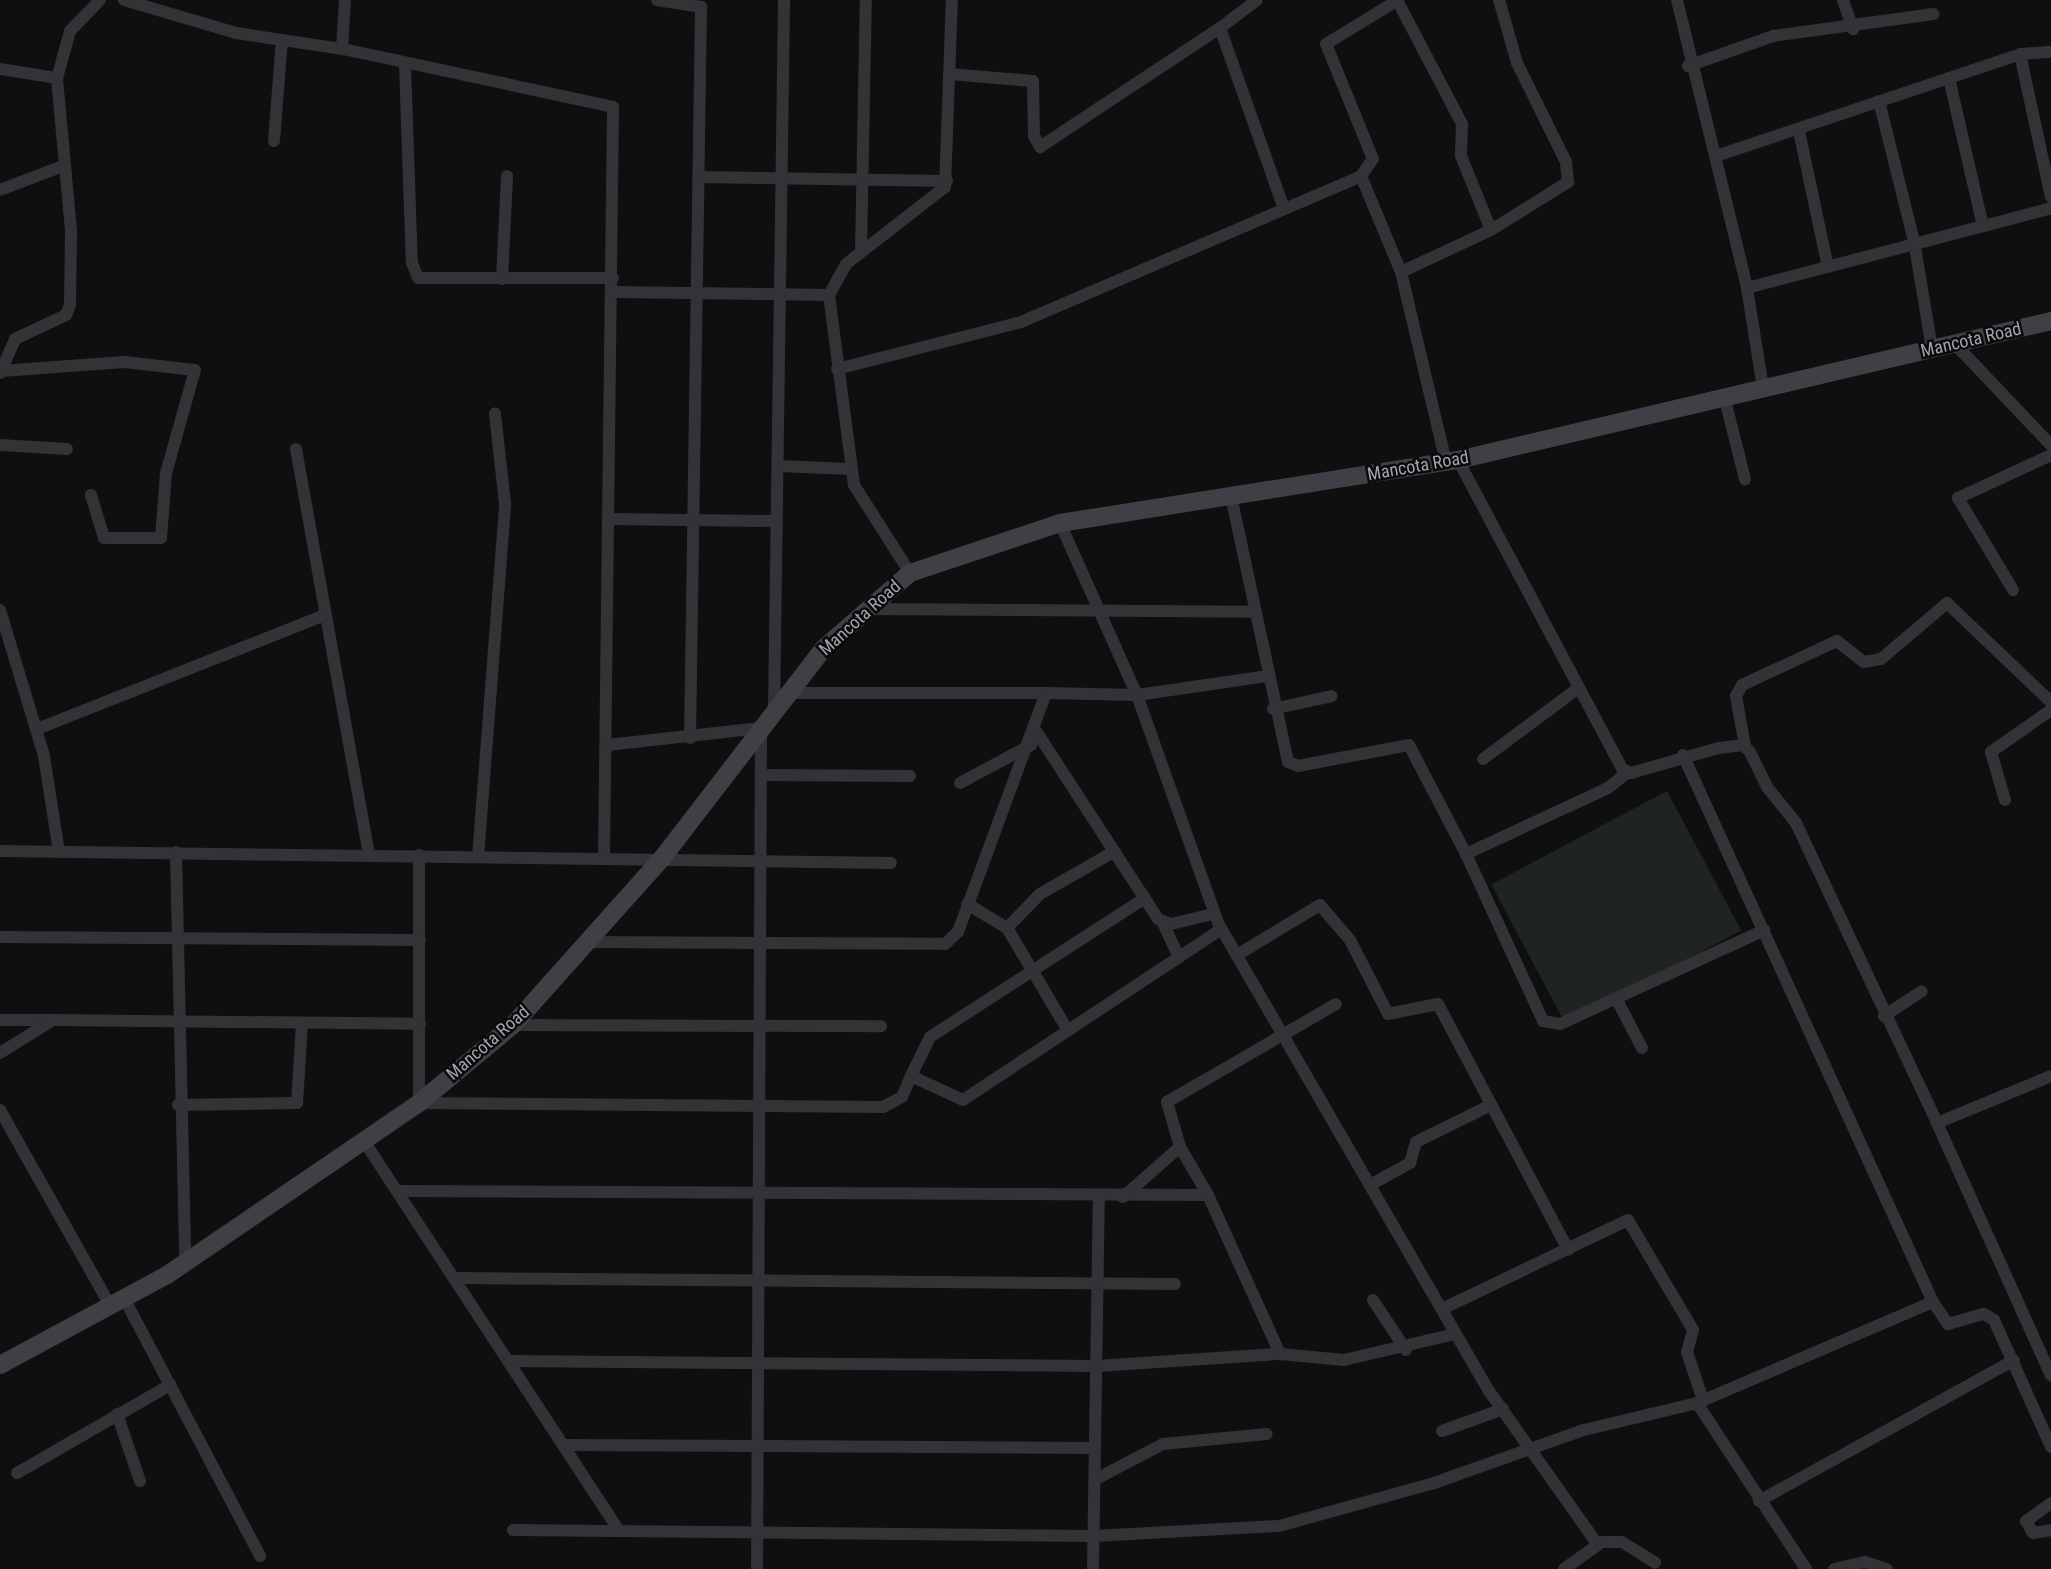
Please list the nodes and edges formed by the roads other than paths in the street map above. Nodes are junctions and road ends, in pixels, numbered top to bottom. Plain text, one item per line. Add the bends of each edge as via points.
1 (100, 0) edge
2 (124, 0) edge
3 (345, 0) edge
4 (657, 0) edge
5 (783, 0) edge
6 (866, 0) edge
7 (952, 0) edge
8 (1257, 0) edge
9 (1398, 0) edge
10 (1499, 0) edge
11 (1677, 0) edge
12 (1843, 0) edge
13 (702, 4) edge
14 (1934, 13) dead end
15 (1220, 28) junction
16 (1853, 29) junction
17 (282, 40) junction
18 (342, 49) junction
19 (2051, 52) edge
20 (2020, 54) junction
21 (405, 66) junction
22 (1688, 66) junction
23 (0, 69) edge
24 (949, 74) junction
25 (57, 78) junction
26 (1949, 78) junction
27 (1879, 102) junction
28 (1800, 131) junction
29 (274, 141) dead end
30 (1716, 156) junction
31 (63, 166) junction
32 (507, 176) dead end
33 (1361, 176) junction
34 (698, 177) junction
35 (780, 178) junction
36 (861, 180) junction
37 (947, 181) junction
38 (0, 190) edge
39 (2051, 197) edge
40 (1283, 206) junction
41 (2051, 208) edge
42 (1983, 226) junction
43 (1491, 230) junction
44 (1914, 242) junction
45 (861, 251) junction
46 (1828, 267) junction
47 (1401, 272) junction
48 (613, 278) junction
49 (502, 279) junction
50 (1747, 288) junction
51 (612, 292) junction
52 (697, 293) junction
53 (779, 294) junction
54 (829, 295) junction
55 (2051, 321) edge
56 (1955, 344) junction
57 (1932, 349) junction
58 (836, 369) junction
59 (0, 372) edge
60 (1763, 388) junction
61 (1724, 396) junction
62 (495, 414) dead end
63 (0, 445) edge
64 (2051, 445) edge
65 (67, 449) dead end
66 (296, 449) dead end
67 (2051, 455) edge
68 (1452, 461) junction
69 (778, 466) junction
70 (850, 469) junction
71 (1745, 479) dead end
72 (90, 495) dead end
73 (1231, 496) junction
74 (609, 519) junction
75 (695, 522) junction
76 (777, 522) junction
77 (1059, 523) junction
78 (910, 573) junction
79 (2013, 590) dead end
80 (869, 609) junction
81 (1100, 612) junction
82 (1254, 612) junction
83 (0, 613) edge
84 (323, 616) junction
85 (1267, 676) junction
86 (1577, 689) junction
87 (789, 693) junction
88 (1046, 693) junction
89 (1138, 695) junction
90 (1332, 696) dead end
91 (2051, 702) edge
92 (1273, 709) junction
93 (2051, 710) edge
94 (774, 711) junction
95 (761, 728) junction
96 (37, 729) junction
97 (1036, 731) junction
98 (690, 738) junction
99 (607, 745) junction
100 (1031, 745) junction
101 (1745, 746) junction
102 (1683, 755) junction
103 (1483, 759) dead end
104 (1628, 773) junction
105 (762, 775) junction
106 (909, 776) dead end
107 (960, 783) dead end
108 (2005, 800) dead end
109 (1115, 851) junction
110 (0, 852) edge
111 (59, 852) junction
112 (176, 852) junction
113 (369, 853) junction
114 (1466, 854) junction
115 (419, 855) junction
116 (604, 856) junction
117 (478, 857) junction
118 (663, 857) junction
119 (764, 859) junction
120 (891, 863) dead end
121 (1145, 898) junction
122 (967, 904) junction
123 (1213, 914) junction
124 (1163, 923) junction
125 (1007, 928) junction
126 (1221, 929) junction
127 (1764, 930) junction
128 (0, 937) edge
129 (177, 939) junction
130 (420, 940) junction
131 (588, 942) junction
132 (761, 943) junction
133 (1237, 956) junction
134 (1179, 957) junction
135 (1028, 968) junction
136 (1922, 991) dead end
137 (1617, 1000) junction
138 (1336, 1004) dead end
139 (1884, 1016) junction
140 (0, 1020) edge
141 (53, 1020) junction
142 (176, 1022) junction
143 (302, 1023) junction
144 (421, 1024) junction
145 (513, 1025) junction
146 (881, 1026) dead end
147 (762, 1027) junction
148 (1067, 1029) junction
149 (1282, 1035) junction
150 (1642, 1048) dead end
151 (0, 1053) edge
152 (911, 1076) junction
153 (2051, 1076) edge
154 (419, 1103) junction
155 (178, 1105) junction
156 (1491, 1105) junction
157 (760, 1108) junction
158 (0, 1110) edge
159 (1937, 1124) junction
160 (364, 1140) junction
161 (1180, 1147) junction
162 (1370, 1185) junction
163 (398, 1191) junction
164 (759, 1195) junction
165 (1208, 1195) junction
166 (1099, 1196) junction
167 (1123, 1197) junction
168 (1568, 1251) junction
169 (185, 1263) junction
170 (456, 1278) junction
171 (759, 1278) junction
172 (1097, 1283) junction
173 (1175, 1284) dead end
174 (1373, 1300) dead end
175 (117, 1301) junction
176 (1933, 1302) junction
177 (1442, 1309) junction
178 (1455, 1334) junction
179 (1406, 1350) junction
180 (1280, 1354) junction
181 (2014, 1360) junction
182 (509, 1361) junction
183 (756, 1361) junction
184 (0, 1365) edge
185 (1097, 1366) junction
186 (2051, 1376) edge
187 (170, 1385) junction
188 (1700, 1401) junction
189 (1503, 1409) junction
190 (117, 1414) junction
191 (1443, 1431) dead end
192 (1268, 1434) dead end
193 (756, 1444) junction
194 (564, 1445) junction
195 (2051, 1447) edge
196 (1093, 1448) junction
197 (1532, 1450) junction
198 (18, 1473) dead end
199 (1096, 1479) junction
200 (140, 1481) dead end
201 (1759, 1501) junction
202 (2051, 1503) edge
203 (513, 1530) dead end
204 (619, 1530) junction
205 (758, 1530) junction
206 (2051, 1530) edge
207 (1094, 1535) junction
208 (1600, 1544) junction
209 (260, 1556) dead end
210 (1655, 1563) dead end
211 (757, 1569) edge
212 (1093, 1569) edge
213 (1564, 1569) edge
214 (1806, 1569) edge
215 (1834, 1569) edge
216 (1887, 1569) edge

1 - 25 street via 70,31
2 - 17 street via 211,27
3 - 18 street
4 - 13 street
5 - 35 street
6 - 36 street
7 - 24 street
8 - 15 street
9 - 33 street via 1326,44 1373,159
9 - 43 street via 1458,115 1461,156
10 - 43 street via 1521,75 1569,174 1562,187
11 - 22 street
12 - 16 street
13 - 34 street
14 - 16 street
15 - 24 street via 1040,147 1034,136 1033,80
15 - 40 street
16 - 22 street via 1773,36
17 - 18 street
17 - 29 street
18 - 21 street
19 - 20 street
20 - 26 street
20 - 39 street
21 - 48 street via 613,107
21 - 49 street via 414,271 427,280
22 - 30 street
23 - 25 street
24 - 37 street
25 - 31 street
26 - 27 street
26 - 42 street
27 - 28 street
27 - 44 street
28 - 30 street
28 - 46 street
30 - 50 street
31 - 38 street
31 - 59 street via 72,241 70,305 66,315 15,339
32 - 49 street
33 - 40 street
33 - 47 street
34 - 35 street
34 - 52 street
35 - 36 street
35 - 53 street
36 - 37 street
36 - 45 street
37 - 45 street via 912,218
40 - 58 street via 1021,323
41 - 42 street
42 - 44 street
43 - 47 street
44 - 46 street
44 - 57 street
45 - 54 street via 832,279
46 - 50 street
47 - 68 street
48 - 49 street
48 - 51 street
50 - 60 street
51 - 52 street
51 - 74 street
52 - 53 street
52 - 75 street
53 - 54 street
53 - 69 street
54 - 58 street
55 - 56 main road, Mancota Road
56 - 57 main road, Mancota Road
56 - 64 street
57 - 60 main road, Mancota Road
58 - 70 street
59 - 72 street via 124,362 195,370 166,473 160,538 104,538
60 - 61 main road, Mancota Road
61 - 68 main road, Mancota Road
61 - 71 street
62 - 117 street via 505,503
63 - 65 street
66 - 84 street
67 - 79 street via 1958,498
68 - 73 main road, Mancota Road
68 - 86 street
69 - 70 street
69 - 76 street
70 - 78 street via 861,499
73 - 77 main road, Mancota Road
73 - 82 street
74 - 75 street
74 - 99 street
75 - 76 street
75 - 98 street
76 - 94 street
77 - 78 main road, Mancota Road
77 - 81 street
78 - 80 main road, Mancota Road
80 - 81 street
80 - 87 main road, Mancota Road via 824,648
81 - 82 street
81 - 89 street
82 - 85 street
83 - 96 street
84 - 96 street
84 - 113 street
85 - 89 street
85 - 92 street
86 - 103 street
86 - 104 street
87 - 88 street
87 - 94 main road, Mancota Road
88 - 89 street
88 - 97 street
89 - 123 street
90 - 92 street
91 - 101 street via 1947,603 1881,659 1864,662 1837,641 1742,685 1736,696
92 - 114 street via 1294,766 1409,745
93 - 108 street via 1991,752
94 - 95 main road, Mancota Road
95 - 98 street
95 - 105 street
95 - 118 main road, Mancota Road
96 - 111 street
97 - 100 street
97 - 109 street
98 - 99 street
99 - 116 street
100 - 107 street
100 - 122 street
101 - 102 street
101 - 139 street via 1766,787 1796,824
102 - 104 street
102 - 127 street
104 - 114 street via 1608,788
105 - 106 street
105 - 119 street
109 - 121 street
109 - 125 street via 1040,894
110 - 111 street
111 - 112 street
112 - 113 street
112 - 129 street
113 - 115 street
114 - 137 street via 1547,1026
115 - 117 street
115 - 130 street
116 - 117 street
116 - 118 street
118 - 119 street
118 - 131 main road, Mancota Road
119 - 120 street
119 - 132 street
121 - 124 street
121 - 135 street
122 - 125 street
122 - 132 street via 958,932 945,944
123 - 124 street
123 - 126 street
124 - 134 street
125 - 135 street
126 - 133 street
126 - 134 street
127 - 137 street
127 - 176 street
128 - 129 street
129 - 130 street
129 - 142 street
130 - 144 street
131 - 132 street
131 - 145 main road, Mancota Road
132 - 147 street
133 - 149 street
133 - 156 street via 1320,905 1350,940 1388,1014 1433,1004 1442,1008
134 - 148 street
135 - 148 street
135 - 152 street via 930,1037
136 - 139 street
137 - 150 street
138 - 149 street
139 - 159 street
140 - 141 street
141 - 142 street
141 - 151 street
142 - 143 street
142 - 155 street
143 - 144 street
143 - 155 street via 297,1103
144 - 154 street
145 - 147 street
145 - 154 main road, Mancota Road
146 - 147 street
147 - 157 street
148 - 152 street via 963,1100
149 - 161 street via 1167,1102
149 - 162 street
152 - 157 street via 902,1097 889,1106
153 - 159 street
154 - 157 street
154 - 160 main road, Mancota Road
155 - 169 street
156 - 162 street via 1416,1142 1410,1163
156 - 168 street
157 - 164 street
158 - 175 street
159 - 186 street
160 - 163 street
160 - 169 main road, Mancota Road
161 - 165 street
161 - 167 street
162 - 177 street
163 - 164 street
163 - 170 street
164 - 166 street
164 - 171 street
165 - 167 street
165 - 180 street
166 - 167 street
166 - 172 street
168 - 177 street
168 - 188 street via 1622,1221 1632,1224 1694,1333 1687,1352
169 - 175 main road, Mancota Road
170 - 171 street
170 - 182 street
171 - 172 street
171 - 183 street
172 - 173 street
172 - 185 street
174 - 179 street
175 - 184 main road, Mancota Road
175 - 187 street
176 - 181 street via 1948,1324 1990,1315
176 - 188 street
177 - 178 street
178 - 179 street
178 - 189 street
179 - 180 street via 1344,1360
180 - 185 street
181 - 195 street
181 - 201 street
182 - 183 street
182 - 194 street
183 - 185 street
183 - 193 street
185 - 196 street
187 - 190 street
187 - 209 street
188 - 197 street
188 - 201 street
189 - 191 street
189 - 197 street
190 - 198 street
190 - 200 street
192 - 199 street via 1163,1444
193 - 194 street
193 - 196 street
193 - 205 street
194 - 204 street
196 - 199 street
197 - 207 street via 1306,1520
197 - 208 street
199 - 207 street
201 - 214 street
202 - 206 street via 2026,1521 2033,1534
203 - 204 street
204 - 205 street
205 - 207 street
205 - 211 street
207 - 212 street
208 - 210 street via 1622,1542
208 - 213 street
215 - 216 street via 1865,1562

